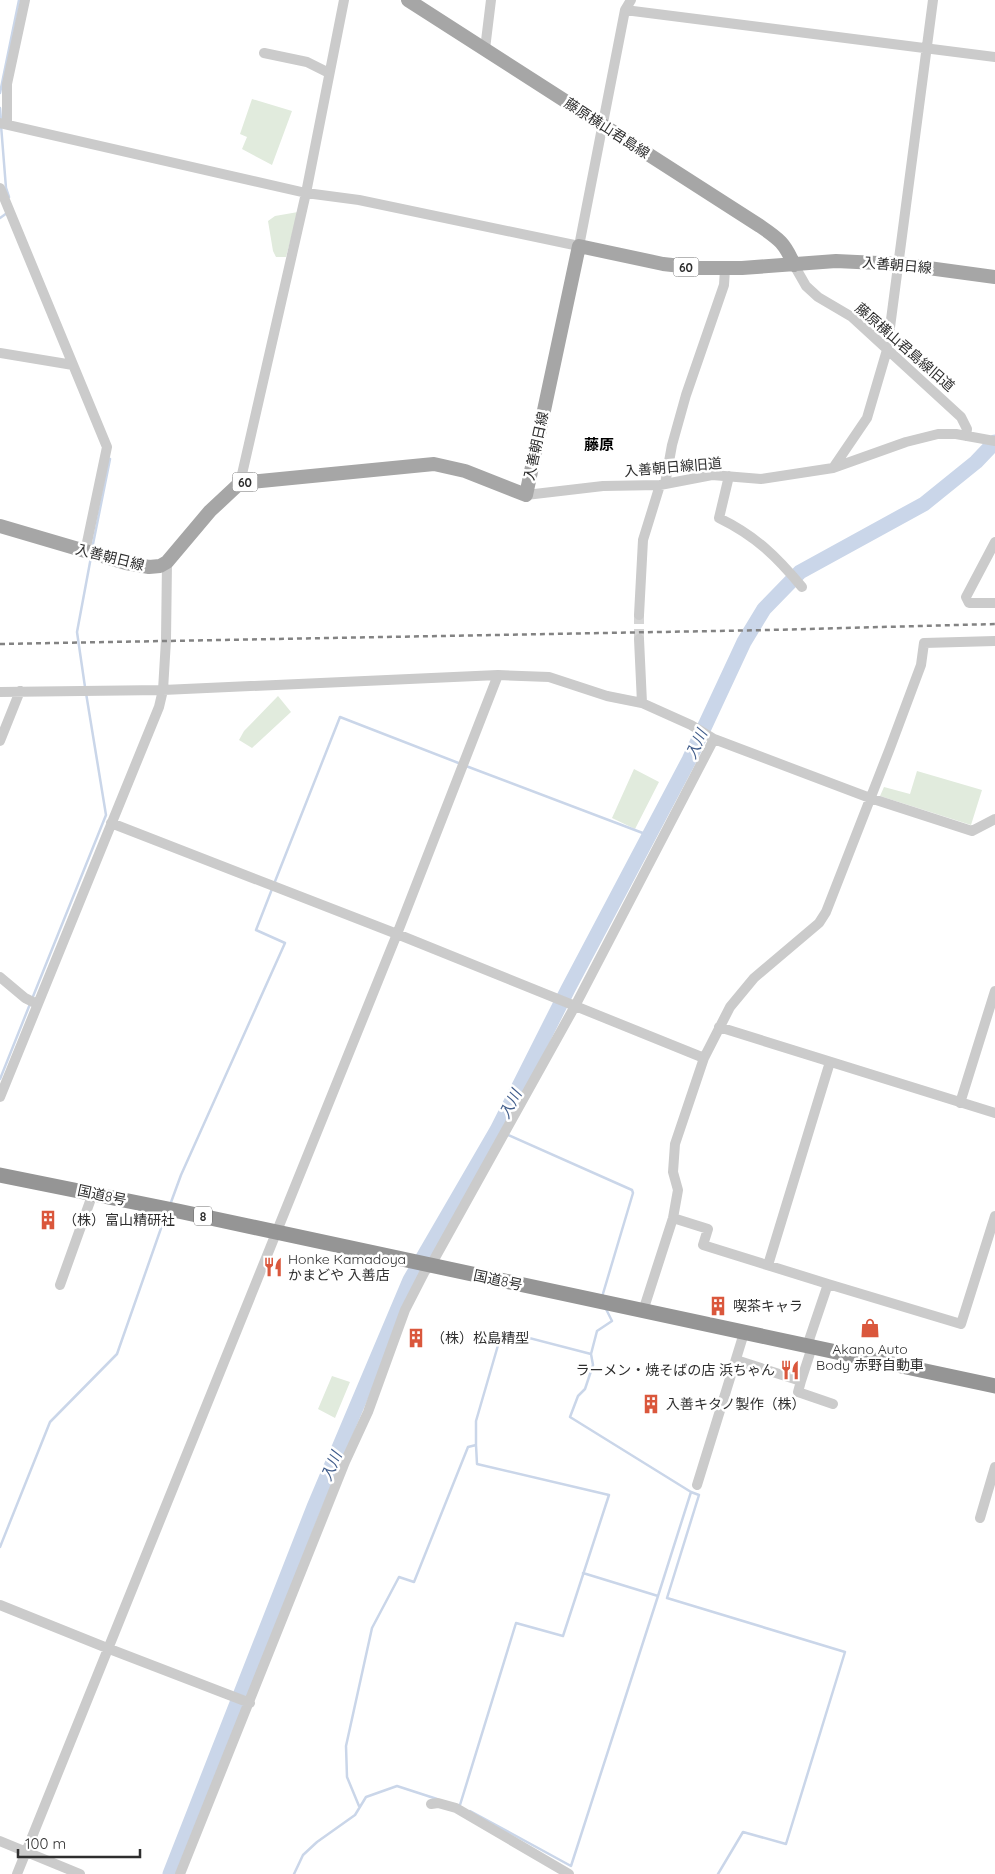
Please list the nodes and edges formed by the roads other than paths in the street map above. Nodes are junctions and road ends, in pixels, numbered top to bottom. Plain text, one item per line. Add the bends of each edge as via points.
1 (25, 0) edge
2 (344, 0) edge
3 (408, 0) edge
4 (491, 0) edge
5 (631, 0) edge
6 (933, 0) edge
7 (625, 10) junction
8 (926, 48) junction
9 (486, 49) junction
10 (264, 53) dead end
11 (995, 57) edge
12 (330, 73) junction
13 (4, 124) edge
14 (602, 124) junction
15 (0, 188) edge
16 (306, 193) junction
17 (579, 246) junction
18 (898, 264) junction
19 (794, 265) junction
20 (725, 269) junction
21 (995, 277) edge
22 (887, 350) junction
23 (0, 353) edge
24 (73, 365) junction
25 (966, 436) junction
26 (995, 441) edge
27 (833, 468) junction
28 (729, 476) junction
29 (240, 483) junction
30 (663, 485) junction
31 (526, 495) junction
32 (0, 526) edge
33 (995, 542) edge
34 (85, 552) junction
35 (167, 562) junction
36 (802, 587) dead end
37 (995, 603) edge
38 (639, 615) tunnel mouth
39 (639, 639) tunnel mouth
40 (995, 640) edge
41 (498, 675) junction
42 (162, 690) junction
43 (0, 692) edge
44 (20, 692) junction
45 (642, 703) junction
46 (714, 739) junction
47 (0, 741) edge
48 (870, 798) junction
49 (995, 818) edge
50 (111, 823) junction
51 (396, 934) junction
52 (0, 977) edge
53 (995, 991) edge
54 (37, 1004) junction
55 (575, 1006) junction
56 (719, 1027) junction
57 (704, 1058) junction
58 (830, 1062) junction
59 (0, 1097) edge
60 (960, 1103) junction
61 (995, 1113) edge
62 (0, 1174) edge
63 (94, 1193) junction
64 (995, 1216) edge
65 (674, 1218) junction
66 (275, 1232) junction
67 (432, 1265) junction
68 (768, 1265) junction
69 (828, 1284) junction
70 (60, 1285) dead end
71 (643, 1311) junction
72 (744, 1333) junction
73 (810, 1347) junction
74 (736, 1360) junction
75 (801, 1381) junction
76 (995, 1386) edge
77 (833, 1404) dead end
78 (995, 1467) edge
79 (697, 1485) dead end
80 (980, 1518) dead end
81 (0, 1605) edge
82 (107, 1648) junction
83 (248, 1702) junction
84 (431, 1804) dead end
85 (0, 1841) edge
86 (26, 1852) junction
87 (17, 1874) edge
88 (80, 1874) edge
89 (180, 1874) edge
90 (569, 1874) edge

1 - 13 street via 7,84
2 - 12 street
3 - 9 main road, 藤原横山君島線
4 - 9 street
5 - 7 street
6 - 8 street
7 - 8 street
7 - 14 street
8 - 11 street
8 - 18 street
9 - 14 main road, 藤原横山君島線
10 - 12 street via 307,62
12 - 16 street
13 - 16 street
14 - 17 street
14 - 19 main road, 藤原横山君島線 via 780,240
15 - 24 street
16 - 17 street via 359,200
16 - 29 street
17 - 20 main road, 入善朝日線 / 60 via 663,264
17 - 31 main road, 入善朝日線
18 - 19 main road, 入善朝日線 / 60 via 836,261
18 - 21 main road, 入善朝日線 / 60
18 - 22 street
19 - 20 main road, 入善朝日線 / 60
19 - 22 street, 藤原横山君島線旧道 via 806,286 818,297 852,317
20 - 30 street via 724,285 688,388
22 - 25 street, 藤原横山君島線旧道 via 962,417 967,428
22 - 27 street via 867,418
23 - 24 street
24 - 34 street via 107,447
25 - 26 street, 入善朝日線旧道
25 - 27 street, 入善朝日線旧道 via 928,436
27 - 28 street, 入善朝日線旧道 via 761,479
28 - 30 street, 入善朝日線旧道 via 712,474
28 - 36 street via 719,518 741,528 774,554
29 - 31 main road, 入善朝日線 / 60 via 434,464 465,471
29 - 35 main road, 60 via 210,511
30 - 31 street, 入善朝日線旧道 via 602,486
30 - 38 street via 643,540
32 - 34 main road, 入善朝日線
33 - 37 street via 966,596 969,603
34 - 35 main road, 入善朝日線 via 139,566 160,566
35 - 42 street
39 - 45 street
40 - 48 street via 924,643 921,665
41 - 42 street
41 - 45 street via 549,677 607,696
41 - 51 street
42 - 44 street
42 - 50 street via 159,707
43 - 44 street
44 - 47 street
45 - 46 street
46 - 48 street
46 - 55 street
48 - 49 street via 972,831
48 - 56 street via 819,923 754,978 730,1007
50 - 51 street
50 - 54 street
51 - 55 street
51 - 66 street
52 - 54 street
53 - 60 street
54 - 59 street
55 - 57 street
55 - 67 street
56 - 57 street
56 - 58 street
57 - 65 street via 676,1144 673,1172 678,1190
58 - 60 street
58 - 68 street
60 - 61 street
62 - 63 highway, 国道8号 / 8
63 - 66 highway, 国道8号 / 8
63 - 70 street
64 - 69 street via 961,1324
65 - 68 street via 708,1229 703,1245
65 - 71 street
66 - 67 highway, 国道8号 / 8
66 - 82 street
67 - 71 highway, 国道8号 / 8
67 - 83 street via 425,1271 406,1310 368,1412
68 - 69 street
69 - 73 street
71 - 72 highway, 国道8号 / 8
72 - 73 highway, 国道8号 / 8
72 - 74 street
73 - 75 street
73 - 76 highway, 国道8号 / 8
74 - 75 street
74 - 79 street
75 - 77 street via 798,1392
78 - 80 street
81 - 82 street
82 - 83 street
82 - 86 street
83 - 89 street
84 - 90 street via 456,1808
85 - 86 street
86 - 87 street
86 - 88 street

